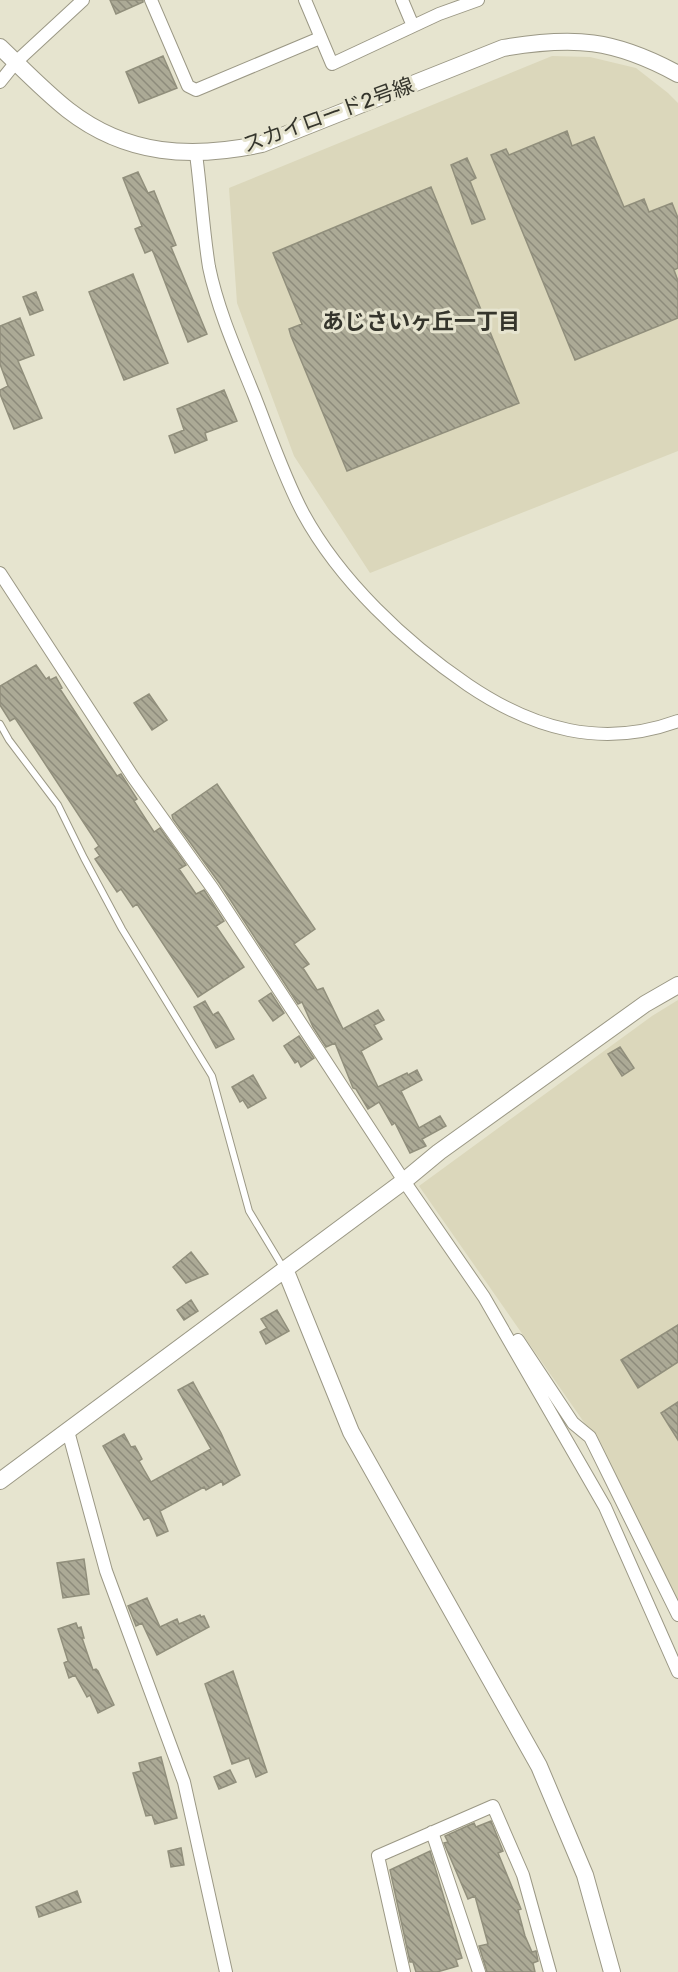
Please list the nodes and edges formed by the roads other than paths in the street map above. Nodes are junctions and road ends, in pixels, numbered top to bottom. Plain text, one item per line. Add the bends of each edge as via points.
1 (83, 0) edge
2 (151, 0) edge
3 (305, 0) edge
4 (402, 0) edge
5 (478, 0) edge
6 (413, 26) junction
7 (320, 38) junction
8 (0, 47) edge
9 (16, 62) junction
10 (678, 74) edge
11 (0, 82) edge
12 (196, 154) junction
13 (0, 573) edge
14 (678, 721) edge
15 (0, 724) edge
16 (678, 984) edge
17 (404, 1181) junction
18 (285, 1269) junction
19 (494, 1314) junction
20 (68, 1431) junction
21 (0, 1481) edge
22 (678, 1615) edge
23 (678, 1672) edge
24 (432, 1832) junction
25 (226, 1972) edge
26 (404, 1972) edge
27 (479, 1972) edge
28 (550, 1972) edge
29 (612, 1972) edge

1 - 9 street
2 - 7 street via 188,86 196,90
3 - 7 street
4 - 6 street
5 - 6 street
6 - 7 street via 332,64
8 - 9 street, スカイロード2号線
9 - 11 street
9 - 12 street, スカイロード2号線 via 70,111 110,135 149,149
10 - 12 street, スカイロード2号線 via 613,46 565,41 503,48 262,144
12 - 14 street via 210,267 225,322 303,512 335,563 433,662 495,704 563,730 603,735 633,734
13 - 17 street
15 - 18 lane via 58,805 122,929 212,1076 249,1211
16 - 17 street via 635,1011
17 - 18 street
17 - 19 street
18 - 20 street
18 - 29 street via 351,1432 539,1766 585,1875
19 - 22 street via 516,1338 573,1423 590,1437
19 - 23 street via 605,1507
20 - 21 street
20 - 25 street via 106,1571 184,1782
24 - 26 street via 378,1856
24 - 27 street
24 - 28 street via 493,1806 523,1875

